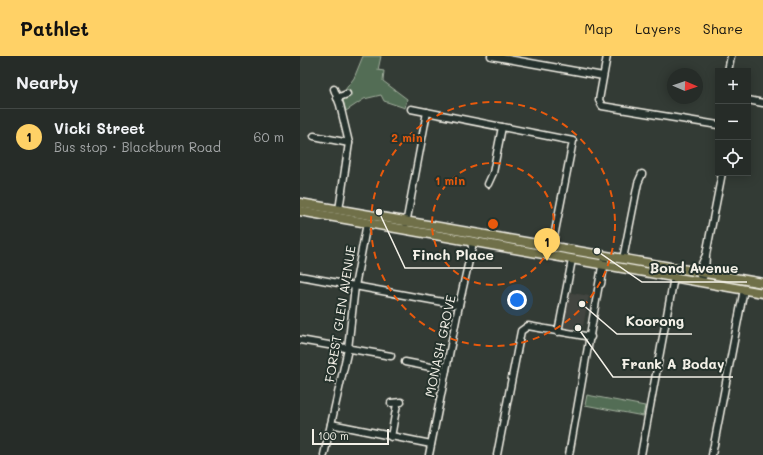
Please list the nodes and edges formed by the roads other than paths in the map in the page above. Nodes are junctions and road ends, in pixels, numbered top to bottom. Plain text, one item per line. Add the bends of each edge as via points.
1 (491, 56) edge
2 (607, 56) edge
3 (731, 56) edge
4 (498, 57) edge
5 (729, 68) edge
6 (603, 76) junction
7 (334, 90) dead end
8 (347, 94) dead end
9 (337, 98) junction
10 (751, 101) edge
11 (763, 103) edge
12 (411, 109) dead end
13 (427, 112) junction
14 (715, 126) edge
15 (502, 127) junction
16 (314, 136) dead end
17 (349, 142) junction
18 (642, 174) dead end
19 (721, 176) edge
20 (488, 184) dead end
21 (300, 203) edge
22 (339, 210) junction
23 (300, 211) edge
24 (367, 223) junction
25 (406, 226) junction
26 (471, 241) junction
27 (552, 247) junction
28 (605, 256) junction
29 (623, 259) junction
30 (572, 260) junction
31 (603, 265) junction
32 (702, 272) junction
33 (300, 276) edge
34 (674, 277) junction
35 (701, 282) junction
36 (763, 282) edge
37 (355, 286) junction
38 (744, 289) junction
39 (763, 293) edge
40 (459, 305) junction
41 (558, 332) junction
42 (591, 338) junction
43 (300, 340) edge
44 (348, 349) junction
45 (391, 356) dead end
46 (405, 362) dead end
47 (446, 370) junction
48 (396, 403) dead end
49 (331, 424) junction
50 (391, 437) junction
51 (431, 444) junction
52 (324, 455) edge
53 (429, 455) edge
54 (497, 455) edge
55 (569, 455) edge
56 (641, 455) edge
57 (712, 455) edge

1 - 4 street
2 - 6 street
3 - 5 street
4 - 6 street
6 - 14 street via 599,100 602,106
7 - 9 street
8 - 9 street
9 - 17 street
10 - 11 street
12 - 13 street
13 - 15 street
13 - 25 street
15 - 20 street via 494,173
15 - 27 street via 573,141
16 - 17 street
17 - 22 street
18 - 29 street via 638,182
19 - 32 street
21 - 22 main road
22 - 25 main road
23 - 24 main road
24 - 25 main road
24 - 37 street, FOREST GLEN AVENUE
25 - 26 main road
25 - 27 main road
26 - 30 main road
26 - 40 street, MONASH GROVE via 472,247
27 - 28 main road
28 - 29 main road
28 - 31 street
29 - 32 main road
30 - 31 main road
30 - 41 street
31 - 34 main road
31 - 42 street
32 - 35 street
32 - 36 main road
33 - 37 street
34 - 35 main road
34 - 56 street
35 - 38 main road
37 - 40 street
37 - 44 street, FOREST GLEN AVENUE
38 - 39 main road
38 - 57 street
40 - 47 street, MONASH GROVE
41 - 42 street
41 - 54 street via 528,326 521,331
42 - 55 street
43 - 44 street
44 - 45 street
44 - 49 street, FOREST GLEN AVENUE
46 - 47 street
47 - 51 street, MONASH GROVE
48 - 50 street
49 - 50 street
49 - 52 street, FOREST GLEN AVENUE
50 - 51 street
51 - 53 street, MONASH GROVE

